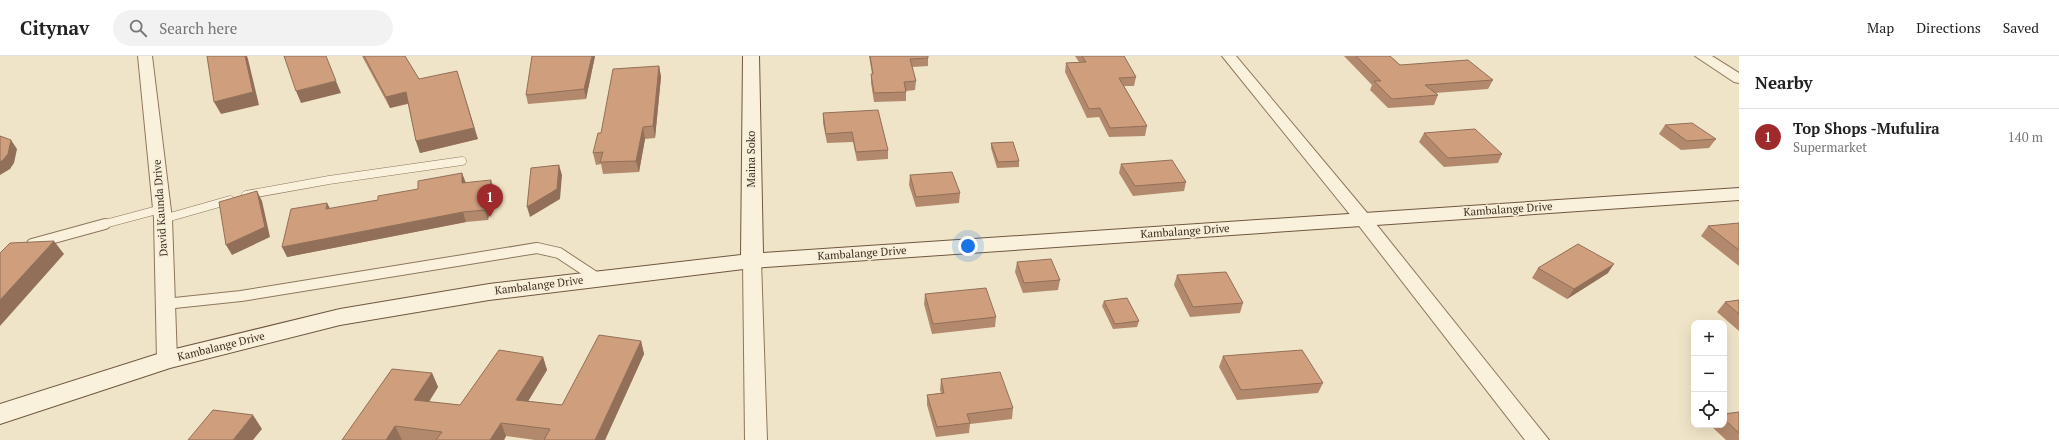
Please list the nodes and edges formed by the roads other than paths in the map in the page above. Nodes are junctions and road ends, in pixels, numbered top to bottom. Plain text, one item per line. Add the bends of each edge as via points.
1 (145, 56) edge
2 (751, 56) edge
3 (1229, 56) edge
4 (1702, 56) edge
5 (1739, 80) edge
6 (462, 161) dead end
7 (1739, 194) edge
8 (162, 214) junction
9 (1362, 218) junction
10 (23, 247) edge
11 (752, 261) junction
12 (597, 278) junction
13 (165, 304) junction
14 (167, 360) junction
15 (0, 414) edge
16 (756, 440) edge
17 (1538, 440) edge

1 - 8 street, David Kaunda Drive
2 - 11 street, Maina Soko
3 - 9 street
4 - 5 street
6 - 8 lane via 253,192
7 - 9 street, Kambalange Drive
8 - 10 lane
8 - 13 street, David Kaunda Drive
9 - 11 street, Kambalange Drive
9 - 17 street
11 - 12 street, Kambalange Drive
11 - 16 street
12 - 13 lane via 559,253 537,248 241,296
12 - 14 street, Kambalange Drive via 489,292 340,317
13 - 14 street, David Kaunda Drive
14 - 15 street, Kambalange Drive

